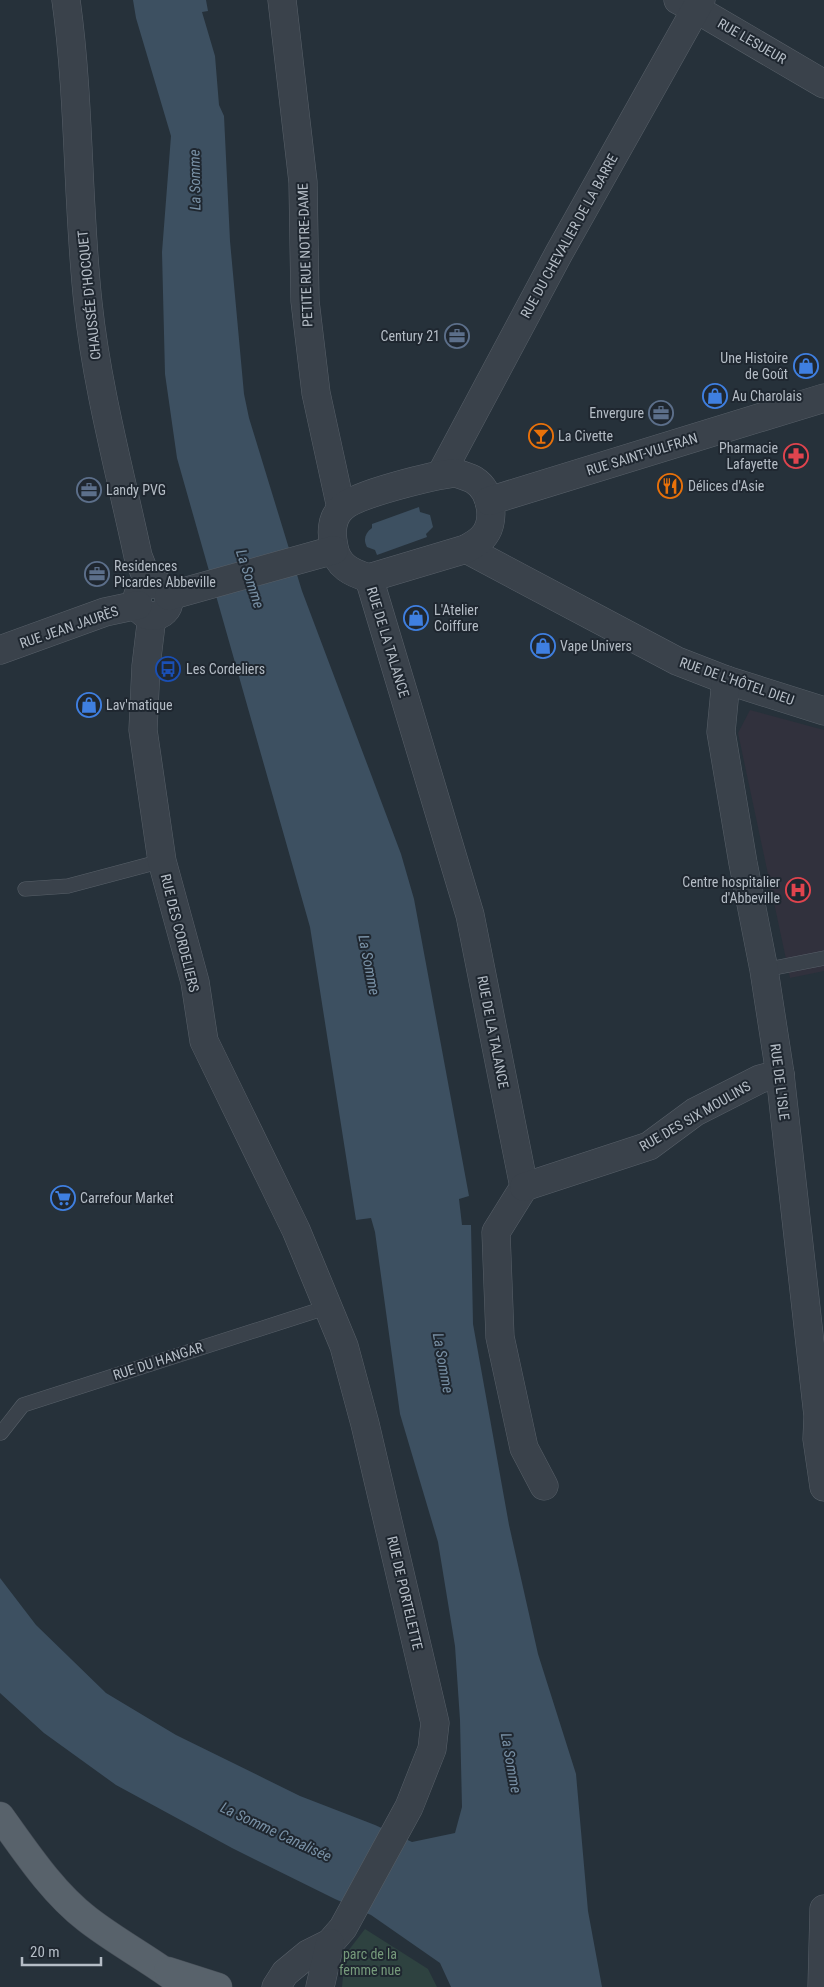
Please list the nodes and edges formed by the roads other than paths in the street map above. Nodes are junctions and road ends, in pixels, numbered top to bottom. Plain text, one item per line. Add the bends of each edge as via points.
1 (66, 0) edge
2 (282, 0) edge
3 (692, 3) edge
4 (824, 84) edge
5 (824, 398) edge
6 (441, 474) junction
7 (489, 501) junction
8 (341, 508) junction
9 (466, 549) junction
10 (334, 550) junction
11 (369, 578) junction
12 (152, 600) junction
13 (0, 650) edge
14 (726, 680) junction
15 (824, 711) edge
16 (162, 861) junction
17 (25, 889) dead end
18 (824, 958) edge
19 (764, 970) junction
20 (780, 1074) junction
21 (524, 1187) junction
22 (296, 1230) joint
23 (328, 1307) junction
24 (1, 1433) edge
25 (820, 1438) edge
26 (544, 1486) dead end
27 (824, 1487) edge
28 (0, 1816) edge
29 (824, 1909) edge
30 (336, 1935) junction
31 (165, 1970) junction
32 (186, 1987) edge
33 (218, 1987) edge
34 (276, 1987) edge
35 (320, 1987) edge
36 (822, 1987) edge

1 - 12 street, CHAUSSÉE D'HOCQUET via 88,302 96,365 138,556
2 - 8 street, PETITE RUE NOTRE-DAME via 303,182 305,301 316,393
3 - 4 street, RUE LESUEUR
3 - 6 street, RUE DU CHEVALIER DE LA BARRE
5 - 7 street, RUE SAINT-VULFRAN
6 - 7 street via 456,473 474,480
6 - 8 street via 356,498
7 - 9 street via 491,520 483,537
8 - 10 street via 331,527
9 - 11 street
9 - 14 street, RUE DE L'HÔTEL DIEU via 677,660
10 - 11 street via 340,564 354,574
10 - 12 street, RUE JEAN JAURÈS
11 - 21 street, RUE DE LA TALANCE via 470,915
12 - 13 street, RUE JEAN JAURÈS via 105,612
12 - 16 street, RUE DES CORDELIERS via 143,730
14 - 15 street, RUE DE L'HÔTEL DIEU
14 - 19 street, RUE DE L'ISLE via 721,732
16 - 17 lane via 68,886
16 - 22 street, RUE DES CORDELIERS via 195,982 204,1041
18 - 19 lane
19 - 20 street, RUE DE L'ISLE
20 - 21 street, RUE DES SIX MOULINS via 760,1079 695,1112 649,1146
20 - 25 street, RUE DE L'ISLE
21 - 26 street via 496,1232 500,1337 524,1448
22 - 23 street, RUE DE PORTELETTE
23 - 24 lane, RUE DU HANGAR via 23,1405
23 - 30 street, RUE DE PORTELETTE via 344,1346 365,1424 435,1723 432,1749 409,1807
25 - 27 street, RUE DE L'ISLE
28 - 31 main road via 67,1900 86,1918 136,1954
29 - 36 street
30 - 34 street via 285,1973
30 - 35 street, RUE DE PORTELETTE
31 - 32 main road
31 - 33 main road

